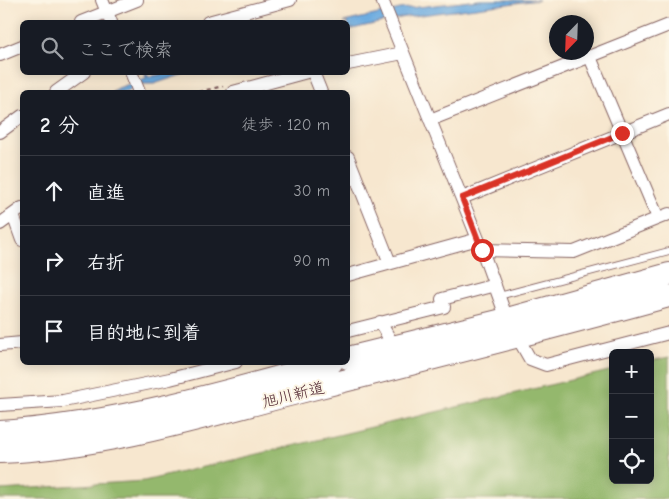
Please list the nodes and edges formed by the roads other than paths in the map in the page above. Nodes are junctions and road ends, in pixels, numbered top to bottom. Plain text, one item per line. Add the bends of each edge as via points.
1 (137, 0) edge
2 (290, 0) edge
3 (382, 0) edge
4 (107, 11) edge
5 (86, 20) edge
6 (215, 20) edge
7 (669, 25) edge
8 (20, 47) edge
9 (403, 53) junction
10 (0, 55) edge
11 (594, 55) edge
12 (582, 60) edge
13 (591, 60) edge
14 (350, 64) edge
15 (80, 75) edge
16 (132, 75) edge
17 (296, 75) edge
18 (314, 75) edge
19 (59, 90) edge
20 (138, 90) edge
21 (241, 90) edge
22 (320, 90) edge
23 (669, 114) edge
24 (20, 117) edge
25 (430, 120) junction
26 (0, 132) edge
27 (622, 133) junction
28 (350, 162) edge
29 (462, 198) junction
30 (18, 211) edge
31 (663, 216) edge
32 (0, 224) edge
33 (20, 226) edge
34 (480, 244) junction
35 (669, 251) edge
36 (390, 263) junction
37 (350, 274) edge
38 (669, 274) edge
39 (497, 290) junction
40 (669, 296) edge
41 (380, 322) junction
42 (512, 328) junction
43 (350, 331) edge
44 (669, 333) edge
45 (20, 342) edge
46 (0, 345) edge
47 (393, 345) junction
48 (350, 357) edge
49 (224, 365) edge
50 (321, 365) edge
51 (170, 379) junction
52 (177, 403) junction
53 (0, 405) edge
54 (0, 432) edge
55 (0, 452) edge

1 - 4 street
2 - 6 street
3 - 9 street
4 - 5 street
7 - 11 street
8 - 10 street
9 - 14 street
9 - 25 street
12 - 25 street
13 - 27 street
15 - 19 street
16 - 20 street
17 - 21 street
18 - 22 street
23 - 27 street
24 - 26 street
25 - 29 street
27 - 29 street
27 - 31 street
28 - 36 street
29 - 34 street
30 - 32 street
30 - 33 street
31 - 34 street via 574,252
34 - 36 street
34 - 39 street
35 - 39 lane
36 - 37 street
38 - 42 highway, 旭川新道
39 - 41 street via 442,299 444,307
39 - 42 street
40 - 42 highway, 旭川新道
41 - 43 street
41 - 47 street
42 - 44 street via 530,359 546,365
42 - 47 highway, 旭川新道
42 - 55 highway, 旭川新道 via 168,426 65,446
45 - 46 street
47 - 48 highway, 旭川新道
49 - 51 street
50 - 52 highway, 旭川新道
51 - 52 street
51 - 53 street via 63,401
52 - 54 highway, 旭川新道 via 103,419

